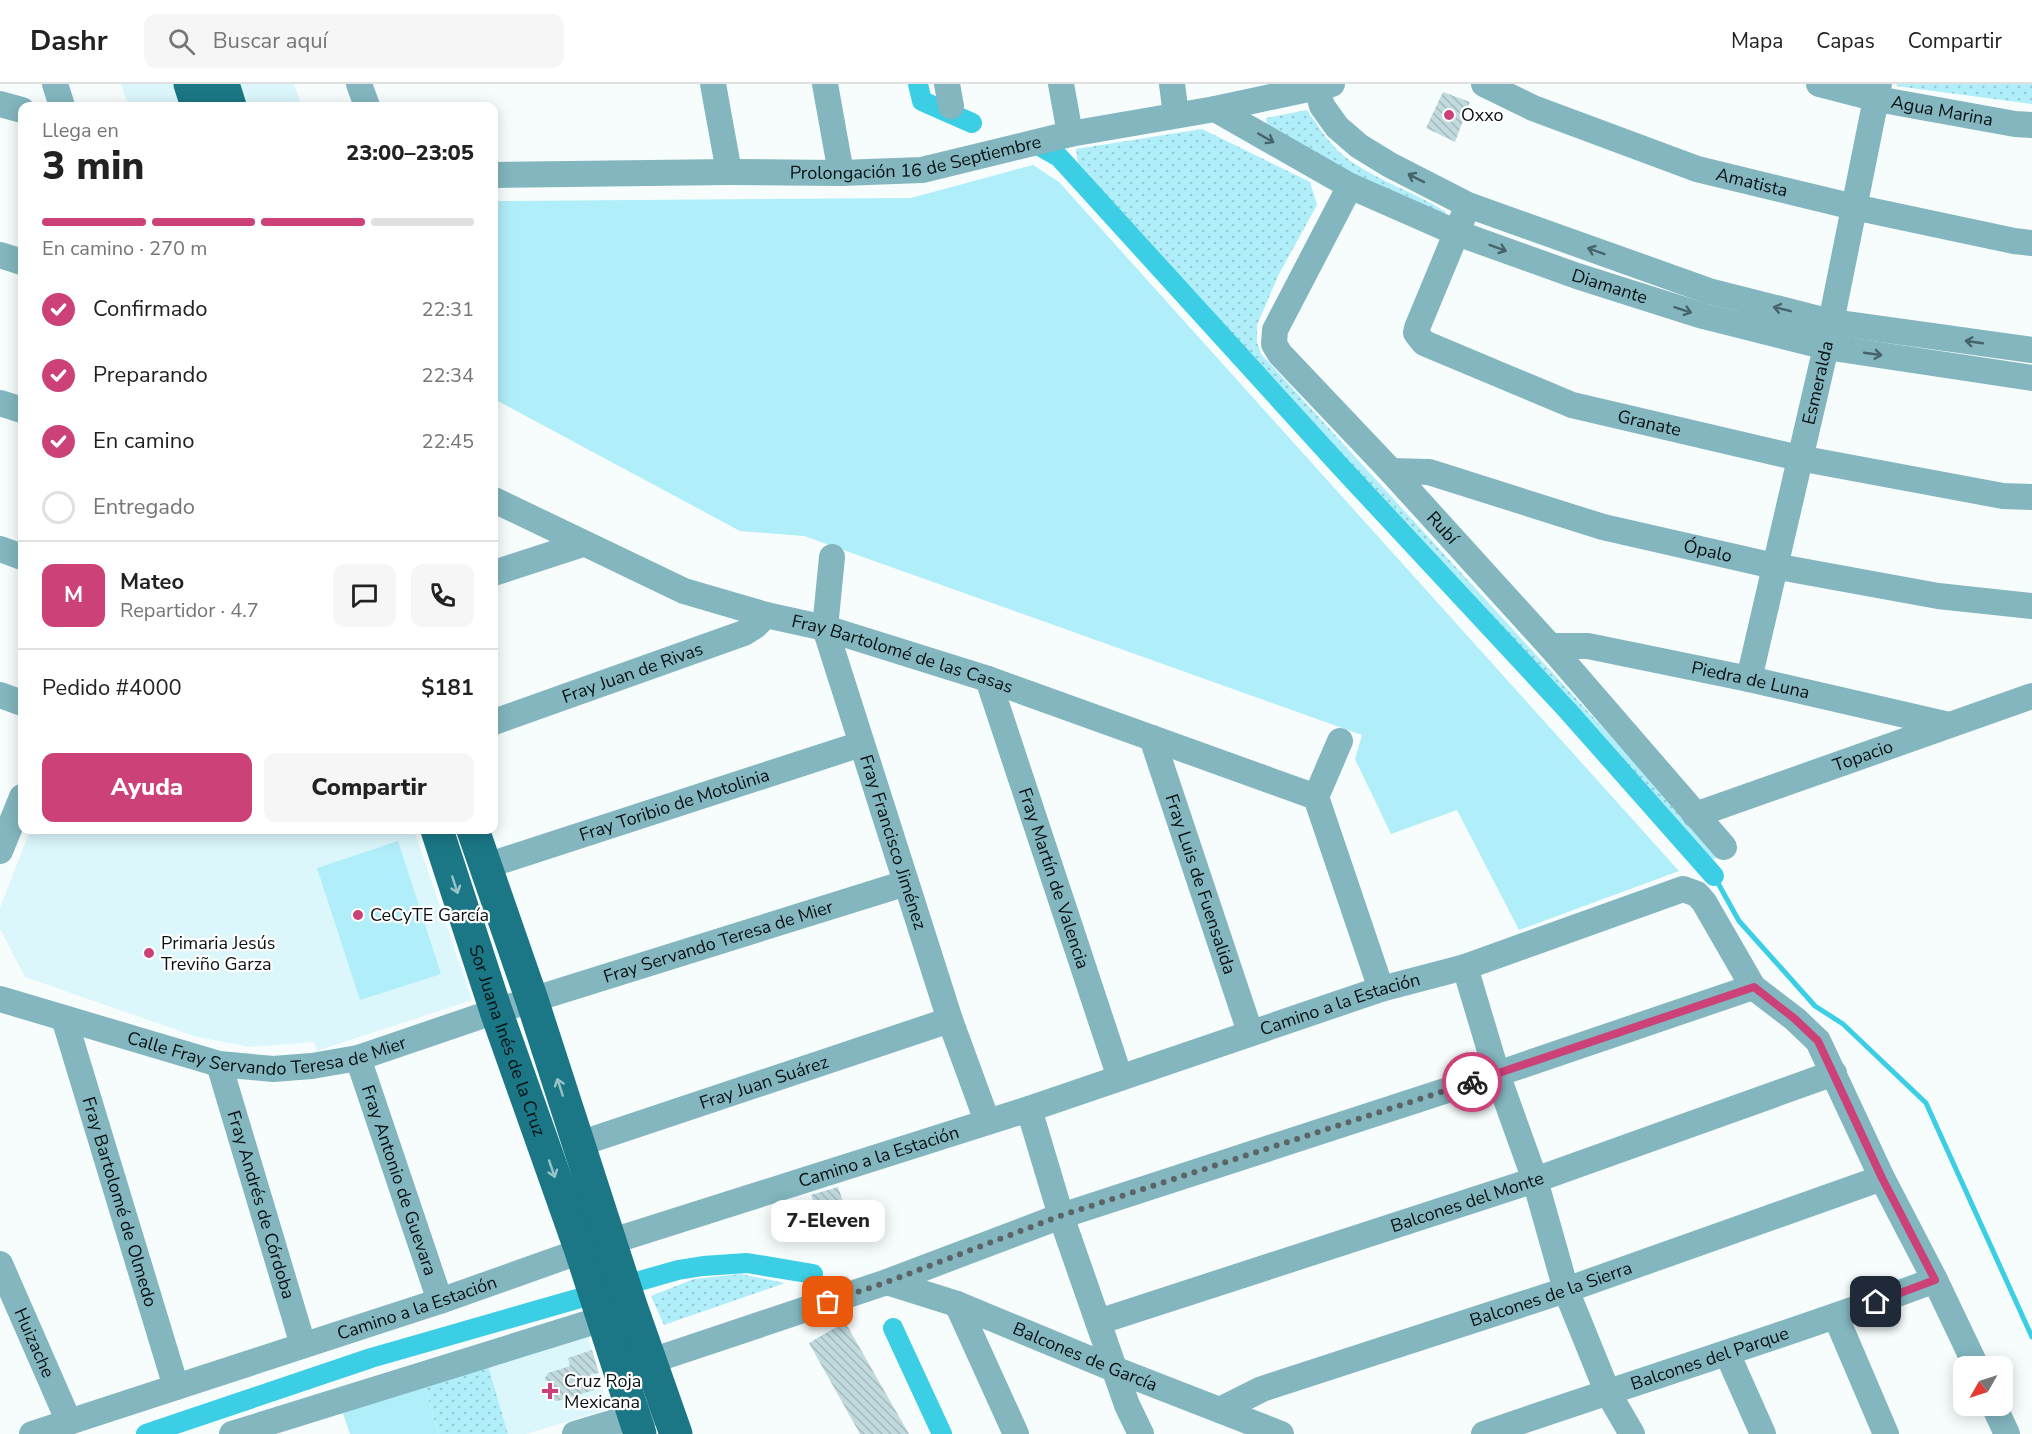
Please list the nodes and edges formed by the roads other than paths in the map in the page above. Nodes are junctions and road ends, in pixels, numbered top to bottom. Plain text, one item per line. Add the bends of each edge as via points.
1 (55, 84) edge
2 (190, 84) edge
3 (223, 84) edge
4 (360, 84) edge
5 (712, 84) edge
6 (825, 84) edge
7 (1061, 84) edge
8 (1172, 84) edge
9 (1484, 84) edge
10 (1819, 84) edge
11 (1324, 86) edge
12 (1878, 92) edge
13 (61, 102) edge
14 (196, 102) edge
15 (229, 102) edge
16 (366, 102) edge
17 (0, 104) edge
18 (18, 109) edge
19 (1215, 109) junction
20 (1176, 115) junction
21 (2032, 125) edge
22 (1070, 134) junction
23 (729, 172) junction
24 (842, 173) junction
25 (498, 175) edge
26 (1350, 186) junction
27 (1468, 205) junction
28 (1854, 207) junction
29 (1457, 233) junction
30 (2032, 243) edge
31 (0, 255) edge
32 (18, 261) edge
33 (1831, 322) junction
34 (1826, 347) junction
35 (2032, 350) edge
36 (2032, 378) edge
37 (0, 403) edge
38 (18, 409) edge
39 (1799, 458) junction
40 (1391, 471) junction
41 (2032, 497) edge
42 (498, 502) edge
43 (584, 544) junction
44 (0, 549) edge
45 (18, 556) edge
46 (832, 557) dead end
47 (1774, 566) junction
48 (498, 572) edge
49 (2032, 606) edge
50 (766, 615) junction
51 (825, 628) junction
52 (1550, 646) junction
53 (988, 679) junction
54 (1749, 679) junction
55 (0, 695) edge
56 (2032, 696) edge
57 (18, 702) edge
58 (498, 721) edge
59 (1949, 725) junction
60 (1152, 738) junction
61 (1340, 741) dead end
62 (861, 744) junction
63 (1316, 797) junction
64 (18, 806) edge
65 (1695, 815) junction
66 (438, 834) edge
67 (474, 834) edge
68 (1, 845) edge
69 (1724, 847) dead end
70 (486, 866) junction
71 (906, 883) junction
72 (1465, 967) junction
73 (1754, 987) junction
74 (1381, 989) junction
75 (0, 999) edge
76 (532, 1000) junction
77 (496, 1011) junction
78 (64, 1018) junction
79 (950, 1020) junction
80 (1250, 1032) junction
81 (358, 1058) junction
82 (219, 1064) junction
83 (1834, 1073) junction
84 (1497, 1074) junction
85 (1120, 1078) junction
86 (1029, 1109) junction
87 (987, 1121) junction
88 (579, 1144) junction
89 (1882, 1178) junction
90 (1535, 1180) junction
91 (1060, 1216) junction
92 (598, 1256) junction
93 (0, 1264) edge
94 (1935, 1280) junction
95 (887, 1282) junction
96 (1566, 1290) junction
97 (440, 1301) junction
98 (957, 1304) junction
99 (611, 1313) junction
100 (1836, 1317) junction
101 (1098, 1322) junction
102 (303, 1345) junction
103 (1727, 1353) junction
104 (1971, 1356) edge
105 (651, 1360) junction
106 (1114, 1369) junction
107 (176, 1387) junction
108 (1607, 1391) junction
109 (1220, 1410) junction
110 (1999, 1416) edge
111 (69, 1422) junction
112 (672, 1423) edge
113 (637, 1425) edge
114 (32, 1434) edge
115 (232, 1434) edge
116 (575, 1434) edge
117 (1016, 1434) edge
118 (1140, 1434) edge
119 (1281, 1434) edge
120 (1484, 1434) edge
121 (1632, 1434) edge
122 (1762, 1434) edge
123 (1886, 1434) edge
124 (2007, 1434) edge

1 - 13 street
2 - 14 main road
3 - 15 main road
4 - 16 street
5 - 23 street
6 - 24 street
7 - 22 street
8 - 20 street
9 - 28 street, Amatista via 1533,108 1697,170
10 - 12 street, Agua Marina
11 - 19 street, Prolongación 16 de Septiembre
27 -> 11 street, Diamante via 1359,147 1337,127 1322,105
12 - 21 street, Agua Marina
12 - 28 street, Esmeralda
17 - 18 street
19 - 20 street, Prolongación 16 de Septiembre
19 -> 26 street, Diamante
20 - 22 street, Prolongación 16 de Septiembre
22 - 24 street, Prolongación 16 de Septiembre via 922,170
23 - 24 street, Prolongación 16 de Septiembre
23 - 25 street, Prolongación 16 de Septiembre
26 - 29 street, Diamante
26 - 40 street, Rubí via 1275,330 1274,344
27 - 29 street, Granate
33 -> 27 street, Diamante via 1709,291
28 - 30 street, Amatista
28 - 33 street, Esmeralda
29 -> 34 street, Diamante via 1703,316
29 - 39 street, Granate via 1416,333 1424,343 1572,405
31 - 32 street
33 - 34 street, Esmeralda
35 -> 33 street, Diamante
34 -> 36 street, Diamante
34 - 39 street, Esmeralda
37 - 38 street
39 - 41 street, Granate via 2003,496
39 - 47 street, Esmeralda
40 - 47 street, Ópalo via 1429,472 1603,526
40 - 52 street, Rubí
42 - 43 street, Fray Bartolomé de las Casas
43 - 48 street
43 - 50 street, Fray Bartolomé de las Casas via 684,591
44 - 45 street
46 - 51 street, Fray Francisco Jiménez
47 - 49 street, Ópalo via 1938,596
47 - 54 street, Esmeralda
50 - 51 street, Fray Bartolomé de las Casas
50 - 58 street, Fray Juan de Rivas via 744,633
51 - 53 street, Fray Bartolomé de las Casas
51 - 62 street, Fray Francisco Jiménez
52 - 54 street, Piedra de Luna via 1588,646
52 - 65 street, Rubí
53 - 60 street, Fray Bartolomé de las Casas
53 - 85 street, Fray Martín de Valencia
54 - 59 street, Piedra de Luna
55 - 57 street
56 - 59 street, Topacio
59 - 65 street, Topacio
60 - 63 street, Fray Bartolomé de las Casas
60 - 80 street, Fray Luis de Fuensalida
61 - 63 street
62 - 70 street, Fray Toribio de Motolinia
62 - 71 street, Fray Francisco Jiménez
63 - 74 street
64 - 68 street
65 - 69 street, Rubí
66 -> 77 main road, Sor Juana Inés de la Cruz
67 - 70 main road, Sor Juana Inés de la Cruz
70 - 76 main road, Sor Juana Inés de la Cruz
71 - 76 street, Fray Servando Teresa de Mier
71 - 79 street, Fray Francisco Jiménez
72 - 73 street, Camino a la Estación via 1683,889 1697,894 1704,902
72 - 74 street, Camino a la Estación
72 - 84 street
73 - 83 street via 1818,1041
73 - 84 street
74 - 80 street, Camino a la Estación
75 - 78 street, Calle Fray Servando Teresa de Mier
76 - 77 street, Calle Fray Servando Teresa de Mier
88 -> 76 main road, Sor Juana Inés de la Cruz
77 - 81 street, Calle Fray Servando Teresa de Mier
77 -> 92 main road, Sor Juana Inés de la Cruz
78 - 82 street, Calle Fray Servando Teresa de Mier
78 - 107 street, Fray Bartolomé de Olmedo
79 - 87 street, Fray Francisco Jiménez
79 - 88 street, Fray Juan Suárez
80 - 85 street, Camino a la Estación
81 - 82 street, Calle Fray Servando Teresa de Mier via 273,1069
81 - 97 street, Fray Antonio de Guevara
82 - 102 street, Fray Andrés de Córdoba
83 - 89 street
83 - 90 street, Balcones del Monte
84 - 90 street
84 - 91 street
85 - 86 street, Camino a la Estación
86 - 87 street, Camino a la Estación
86 - 91 street
87 - 92 street, Camino a la Estación
88 - 92 main road, Sor Juana Inés de la Cruz
89 - 94 street
89 - 96 street, Balcones de la Sierra
90 - 96 street
90 - 101 street, Balcones del Monte
91 - 95 street
91 - 101 street
92 - 97 street, Camino a la Estación
92 - 99 main road
93 - 111 street, Huizache
94 - 100 street, Balcones del Parque
94 - 104 street
95 - 98 street, Balcones de García
95 - 105 street
96 - 108 street
96 - 109 street, Balcones de la Sierra via 1262,1389
97 - 102 street, Camino a la Estación
98 - 106 street, Balcones de García
98 - 117 street
99 - 105 main road
99 - 113 main road
99 - 115 street
100 - 103 street, Balcones del Parque
100 - 123 street
101 - 106 street
102 - 107 street, Camino a la Estación
103 - 108 street, Balcones del Parque
103 - 122 street
105 - 112 main road
106 - 109 street, Balcones de García
106 - 118 street
107 - 111 street, Camino a la Estación
108 - 120 street, Balcones del Parque
108 - 121 street
109 - 119 street, Balcones de García
110 - 124 street
111 - 114 street, Camino a la Estación
112 - 113 street
113 - 116 street

